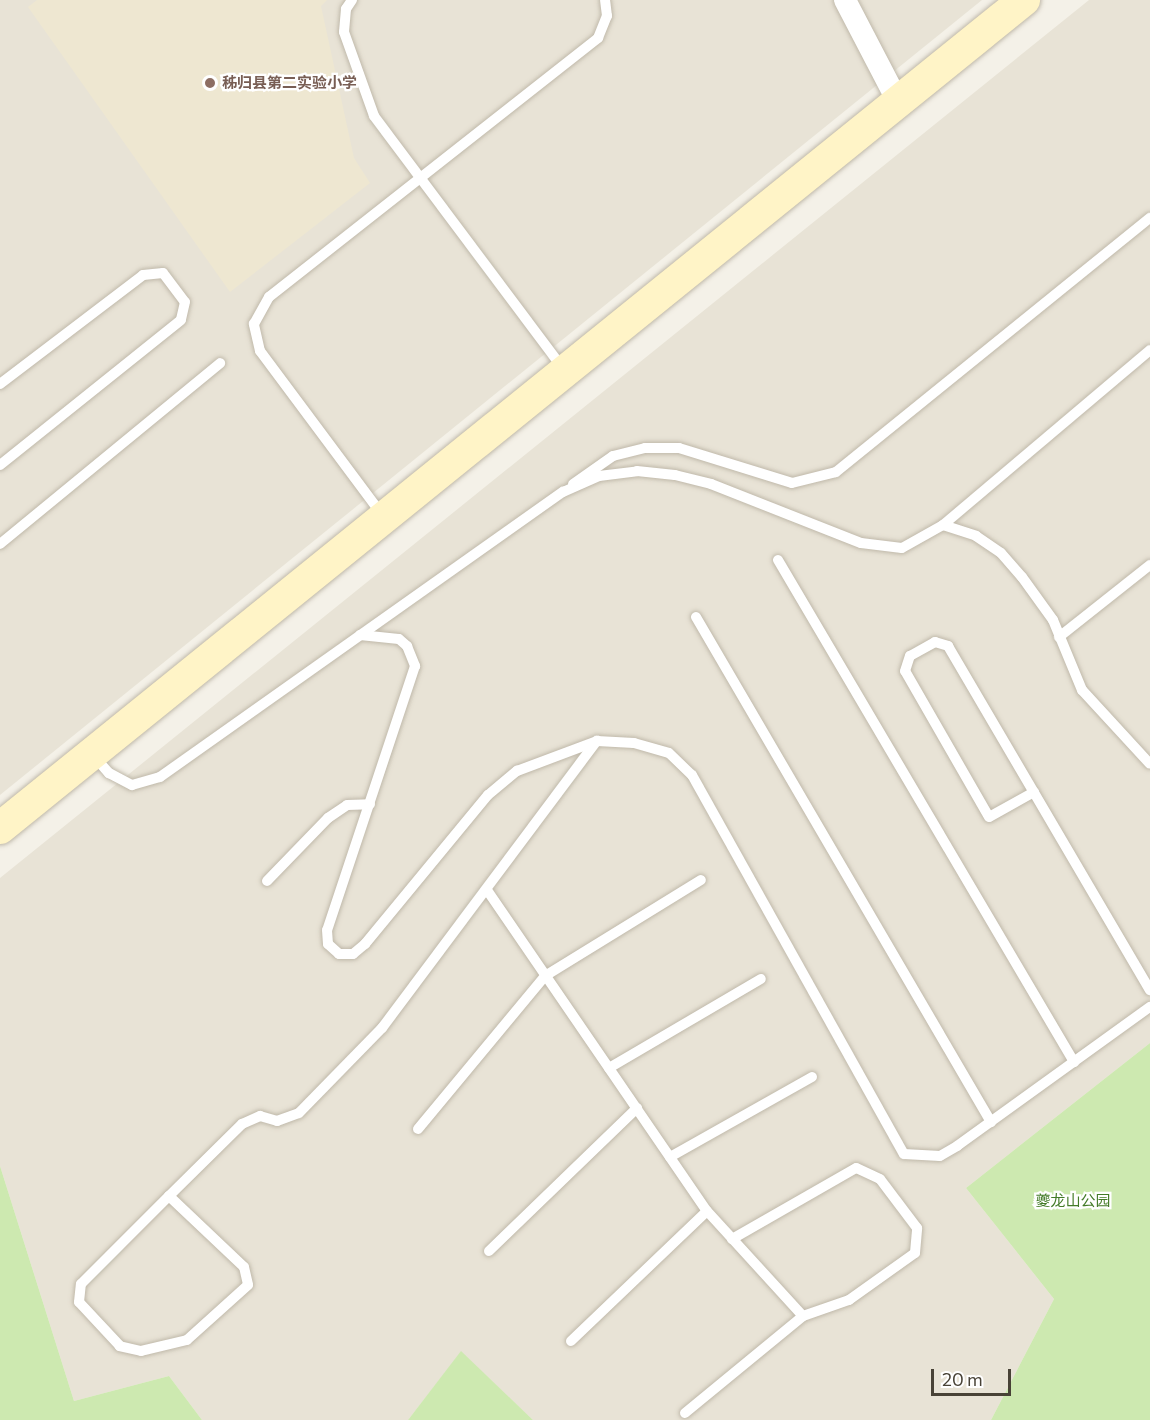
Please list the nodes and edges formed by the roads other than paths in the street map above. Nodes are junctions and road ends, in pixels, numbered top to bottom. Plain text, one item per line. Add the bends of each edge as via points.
1 (352, 0) edge
2 (605, 0) edge
3 (845, 0) edge
4 (1024, 0) edge
5 (898, 102) junction
6 (420, 178) junction
7 (1150, 218) edge
8 (1150, 350) edge
9 (220, 363) dead end
10 (565, 371) junction
11 (0, 384) edge
12 (0, 465) edge
13 (563, 492) junction
14 (384, 517) junction
15 (943, 525) junction
16 (0, 543) edge
17 (778, 560) dead end
18 (1150, 565) edge
19 (696, 617) dead end
20 (360, 635) junction
21 (1059, 637) junction
22 (597, 741) junction
23 (92, 754) junction
24 (1150, 764) edge
25 (1034, 792) junction
26 (370, 804) junction
27 (0, 828) edge
28 (701, 880) dead end
29 (267, 881) dead end
30 (487, 890) junction
31 (546, 976) junction
32 (760, 979) dead end
33 (1150, 990) edge
34 (1150, 1007) edge
35 (1074, 1062) junction
36 (609, 1068) junction
37 (812, 1077) dead end
38 (637, 1108) junction
39 (990, 1122) junction
40 (418, 1129) dead end
41 (670, 1157) junction
42 (169, 1196) junction
43 (707, 1211) junction
44 (732, 1239) junction
45 (489, 1251) dead end
46 (803, 1316) junction
47 (571, 1341) dead end
48 (686, 1413) dead end

1 - 6 lane via 346,9 344,32 358,81 374,116
2 - 6 lane via 607,16 598,38
3 - 5 street
4 - 5 main road
5 - 10 main road
6 - 10 lane
6 - 14 lane via 269,297 254,324 260,351
7 - 13 lane via 836,472 792,483 679,448 645,448 613,456
8 - 15 lane
9 - 16 lane
10 - 14 main road
11 - 12 lane via 143,275 163,273 186,302 181,320
13 - 15 lane via 599,476 638,471 675,475 711,484 881,548 902,548
13 - 20 lane
14 - 23 main road
15 - 21 lane via 976,536 1001,553 1039,598
17 - 35 lane
18 - 21 lane
19 - 39 lane
20 - 23 lane via 160,777 132,785 109,773
20 - 26 lane via 399,639 407,646 415,666
21 - 24 lane via 1082,690
22 - 26 lane via 517,771 488,795 365,944 345,956 332,950 327,930
22 - 30 lane
22 - 39 lane via 634,743 669,753 692,775 904,1154 940,1156
23 - 27 main road
25 - 25 lane via 948,646 934,642 910,657 904,671 988,817
25 - 33 lane
26 - 29 lane via 347,805 328,818
28 - 31 lane
30 - 31 lane
30 - 42 lane via 395,1013 299,1113 277,1121 260,1116 242,1124
31 - 36 lane
31 - 40 lane
32 - 36 lane
34 - 35 lane
35 - 39 lane
36 - 38 lane
37 - 41 lane
38 - 41 lane
38 - 45 lane
41 - 43 lane
42 - 42 lane via 81,1284 79,1302 120,1346 141,1351 187,1340 248,1285 244,1267
43 - 44 lane
43 - 47 lane
44 - 46 lane
44 - 46 lane via 856,1168 880,1179 917,1228 915,1253 849,1300
46 - 48 lane

